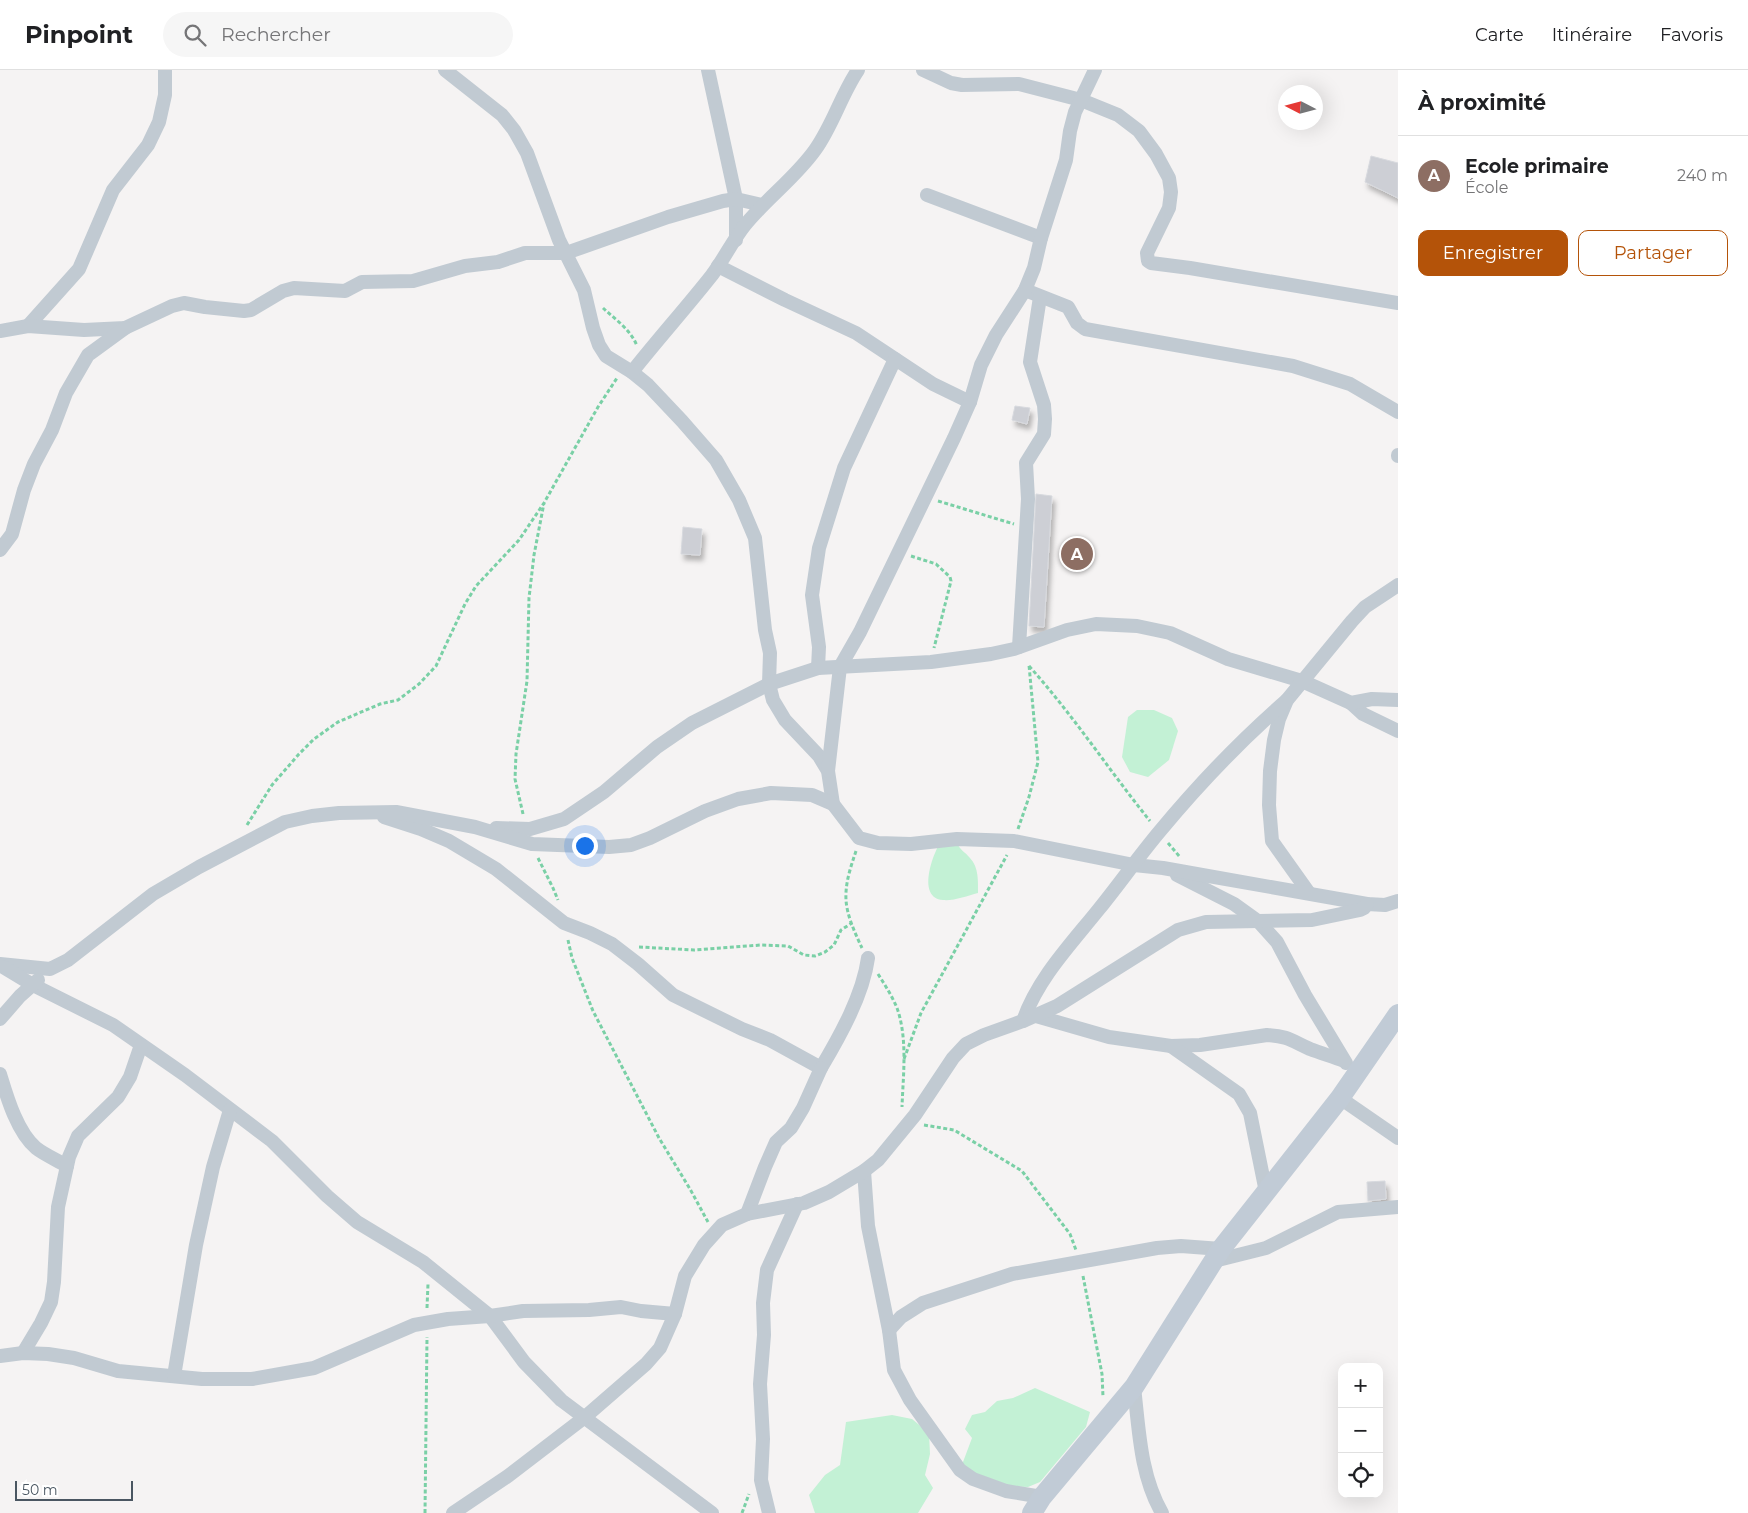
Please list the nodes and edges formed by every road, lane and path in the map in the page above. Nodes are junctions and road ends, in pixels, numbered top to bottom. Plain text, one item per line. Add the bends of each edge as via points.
1 (165, 70) edge
2 (446, 70) edge
3 (708, 70) edge
4 (858, 70) edge
5 (923, 70) edge
6 (1095, 70) edge
7 (849, 77) edge
8 (1081, 100) junction
9 (926, 196) dead end
10 (736, 200) junction
11 (762, 205) junction
12 (1041, 238) junction
13 (736, 241) junction
14 (566, 252) junction
15 (718, 266) junction
16 (584, 290) junction
17 (1025, 290) junction
18 (1040, 297) junction
19 (1398, 303) edge
20 (28, 326) junction
21 (125, 328) junction
22 (0, 331) edge
23 (895, 358) junction
24 (629, 370) junction
25 (970, 402) junction
26 (1398, 412) edge
27 (926, 496) junction
28 (544, 503) junction
29 (1026, 527) junction
30 (0, 550) edge
31 (899, 551) junction
32 (1398, 585) edge
33 (1017, 648) junction
34 (930, 662) junction
35 (1029, 665) junction
36 (818, 668) junction
37 (840, 668) junction
38 (1302, 681) junction
39 (769, 684) junction
40 (1287, 700) junction
41 (1398, 700) edge
42 (1351, 703) junction
43 (1398, 731) edge
44 (828, 771) junction
45 (833, 804) junction
46 (369, 812) junction
47 (475, 828) junction
48 (526, 829) junction
49 (1159, 832) junction
50 (859, 838) junction
51 (1014, 841) junction
52 (532, 844) junction
53 (233, 849) junction
54 (1134, 865) junction
55 (1163, 868) junction
56 (1194, 874) junction
57 (1309, 893) junction
58 (1398, 901) edge
59 (1367, 904) junction
60 (1259, 922) junction
61 (564, 923) junction
62 (852, 923) junction
63 (612, 944) junction
64 (868, 958) junction
65 (0, 965) edge
66 (50, 969) junction
67 (33, 985) junction
68 (1398, 1014) edge
69 (1036, 1016) junction
70 (0, 1019) edge
71 (1023, 1021) junction
72 (141, 1045) junction
73 (1171, 1046) junction
74 (903, 1061) junction
75 (821, 1068) junction
76 (1349, 1068) junction
77 (0, 1074) edge
78 (1340, 1098) junction
79 (230, 1110) junction
80 (910, 1121) junction
81 (1398, 1138) edge
82 (67, 1166) junction
83 (864, 1171) junction
84 (1266, 1192) junction
85 (798, 1204) junction
86 (1398, 1207) edge
87 (747, 1214) junction
88 (714, 1234) junction
89 (1218, 1255) junction
90 (1080, 1261) junction
91 (428, 1266) junction
92 (675, 1314) junction
93 (490, 1316) junction
94 (427, 1323) junction
95 (889, 1330) junction
96 (23, 1353) junction
97 (0, 1356) edge
98 (174, 1376) junction
99 (1134, 1387) junction
100 (585, 1417) junction
101 (1105, 1422) junction
102 (1037, 1505) edge
103 (425, 1513) edge
104 (453, 1513) edge
105 (712, 1513) edge
106 (769, 1513) edge
107 (1162, 1513) edge

1 - 20 street via 165,95 159,122 148,145 113,190 79,269
2 - 14 street via 502,115 514,130
3 - 10 street
4 - 7 street
5 - 8 street via 962,86 1019,84
6 - 8 street
7 - 11 street via 829,127 815,150 793,177
8 - 12 street
8 - 19 street via 1118,114 1140,132 1169,178 1169,208 1147,256 1151,263
9 - 12 street
10 - 11 street
10 - 13 street
10 - 14 street via 668,217
11 - 13 street via 743,227
12 - 17 street
13 - 15 street
14 - 16 street
14 - 21 street via 525,253 413,281 362,282 346,291 294,288 244,311 184,303
15 - 23 street via 856,333
15 - 24 street
16 - 24 street via 599,346 606,356
16 - 24 path via 635,340 636,352
17 - 18 street
17 - 25 street via 981,365
18 - 26 street via 1068,307 1077,323 1085,329 1293,366 1350,384
18 - 29 street via 1030,362 1044,405 1045,419 1044,434 1026,463
20 - 21 street via 84,330
20 - 22 street
21 - 30 street via 88,355 66,393 31,473 12,534
23 - 25 street via 933,384
23 - 36 street via 844,468 819,548 812,595 819,647
24 - 28 path via 611,386
24 - 39 street via 648,385 716,460 751,524 770,653
25 - 27 street
27 - 29 path
27 - 31 street
28 - 48 path via 529,598 527,682 516,754 515,779
28 - 53 path via 519,540 476,586 436,666 398,700 338,722 314,739 272,785
29 - 33 street
31 - 34 path via 936,564 950,577
31 - 37 street
32 - 38 street via 1365,607
33 - 34 street via 971,658
33 - 35 path
33 - 38 street via 1067,630 1096,624 1137,626 1170,633 1228,659
34 - 37 street
35 - 49 path via 1057,696
35 - 51 path via 1038,762
36 - 37 street
36 - 39 street
37 - 44 street
38 - 40 street
38 - 42 street
39 - 44 street via 773,700 785,720 819,756
39 - 48 street via 692,723 657,747 604,792 564,818
40 - 49 street via 1203,782
40 - 57 street via 1274,740 1269,805 1272,840
41 - 42 street via 1372,699
42 - 43 street via 1363,714
44 - 45 street
45 - 50 street
45 - 52 street via 812,795 771,792 738,798 630,845
46 - 47 street via 396,812
46 - 53 street via 321,814 285,822
46 - 61 street via 450,841 496,869
47 - 48 street
47 - 52 street
49 - 54 street
49 - 56 path
50 - 51 street via 878,843 911,844 957,840
50 - 62 path via 847,882 846,900
51 - 54 street
51 - 74 path via 921,1013
52 - 61 path via 553,888
53 - 66 street via 153,894 68,960
54 - 55 street
54 - 71 street via 1056,960
55 - 56 street
55 - 60 street via 1234,904
56 - 57 street
57 - 59 street
58 - 59 street via 1384,905
59 - 60 street via 1360,910 1312,920
60 - 69 street via 1206,922 1178,930 1058,1006
60 - 76 street via 1277,942
61 - 63 street
61 - 88 path via 572,958 593,1011 658,1138
62 - 63 path via 841,930 834,945 815,956 804,955 788,946 694,950
62 - 64 path
63 - 75 street via 673,995 770,1040
64 - 74 path via 898,1009
64 - 75 street via 844,1028
65 - 66 street
65 - 67 street
66 - 67 street
67 - 70 street
67 - 72 street via 114,1026
68 - 76 street
69 - 71 street
69 - 73 street via 1109,1037
71 - 80 street via 966,1044
72 - 79 street
72 - 82 street via 130,1077 118,1097 78,1136
73 - 76 street via 1278,1036
73 - 84 street via 1239,1094 1246,1103
74 - 80 path via 902,1109
75 - 87 street via 791,1128 776,1142
76 - 78 street
77 - 82 street via 9,1104 30,1142
78 - 81 street
78 - 84 street
79 - 91 street via 272,1142 357,1222
79 - 98 street via 197,1240
80 - 83 street via 878,1160
80 - 90 path via 954,1130 1022,1171 1070,1234
82 - 96 street via 58,1207 51,1302
83 - 85 street via 829,1192
83 - 95 street via 868,1226
84 - 89 street
85 - 87 street
85 - 106 street via 767,1270 763,1303 761,1480
86 - 89 street via 1338,1212 1266,1248
87 - 88 street via 722,1225
88 - 92 street via 686,1276
89 - 90 street via 1180,1246
89 - 99 street
90 - 95 street via 1012,1274 923,1303 901,1317
90 - 101 path via 1102,1374
91 - 93 street
91 - 94 path
92 - 93 street via 621,1307 523,1311
92 - 100 street via 660,1348
93 - 94 street
93 - 100 street via 524,1362 561,1400
94 - 98 street via 414,1325 314,1368 252,1379
94 - 103 path
95 - 102 street via 894,1370 910,1400 960,1470 973,1479
96 - 97 street
96 - 98 street via 57,1355 118,1370
99 - 101 street
99 - 107 street via 1147,1478
100 - 104 street
100 - 105 street
101 - 102 street

